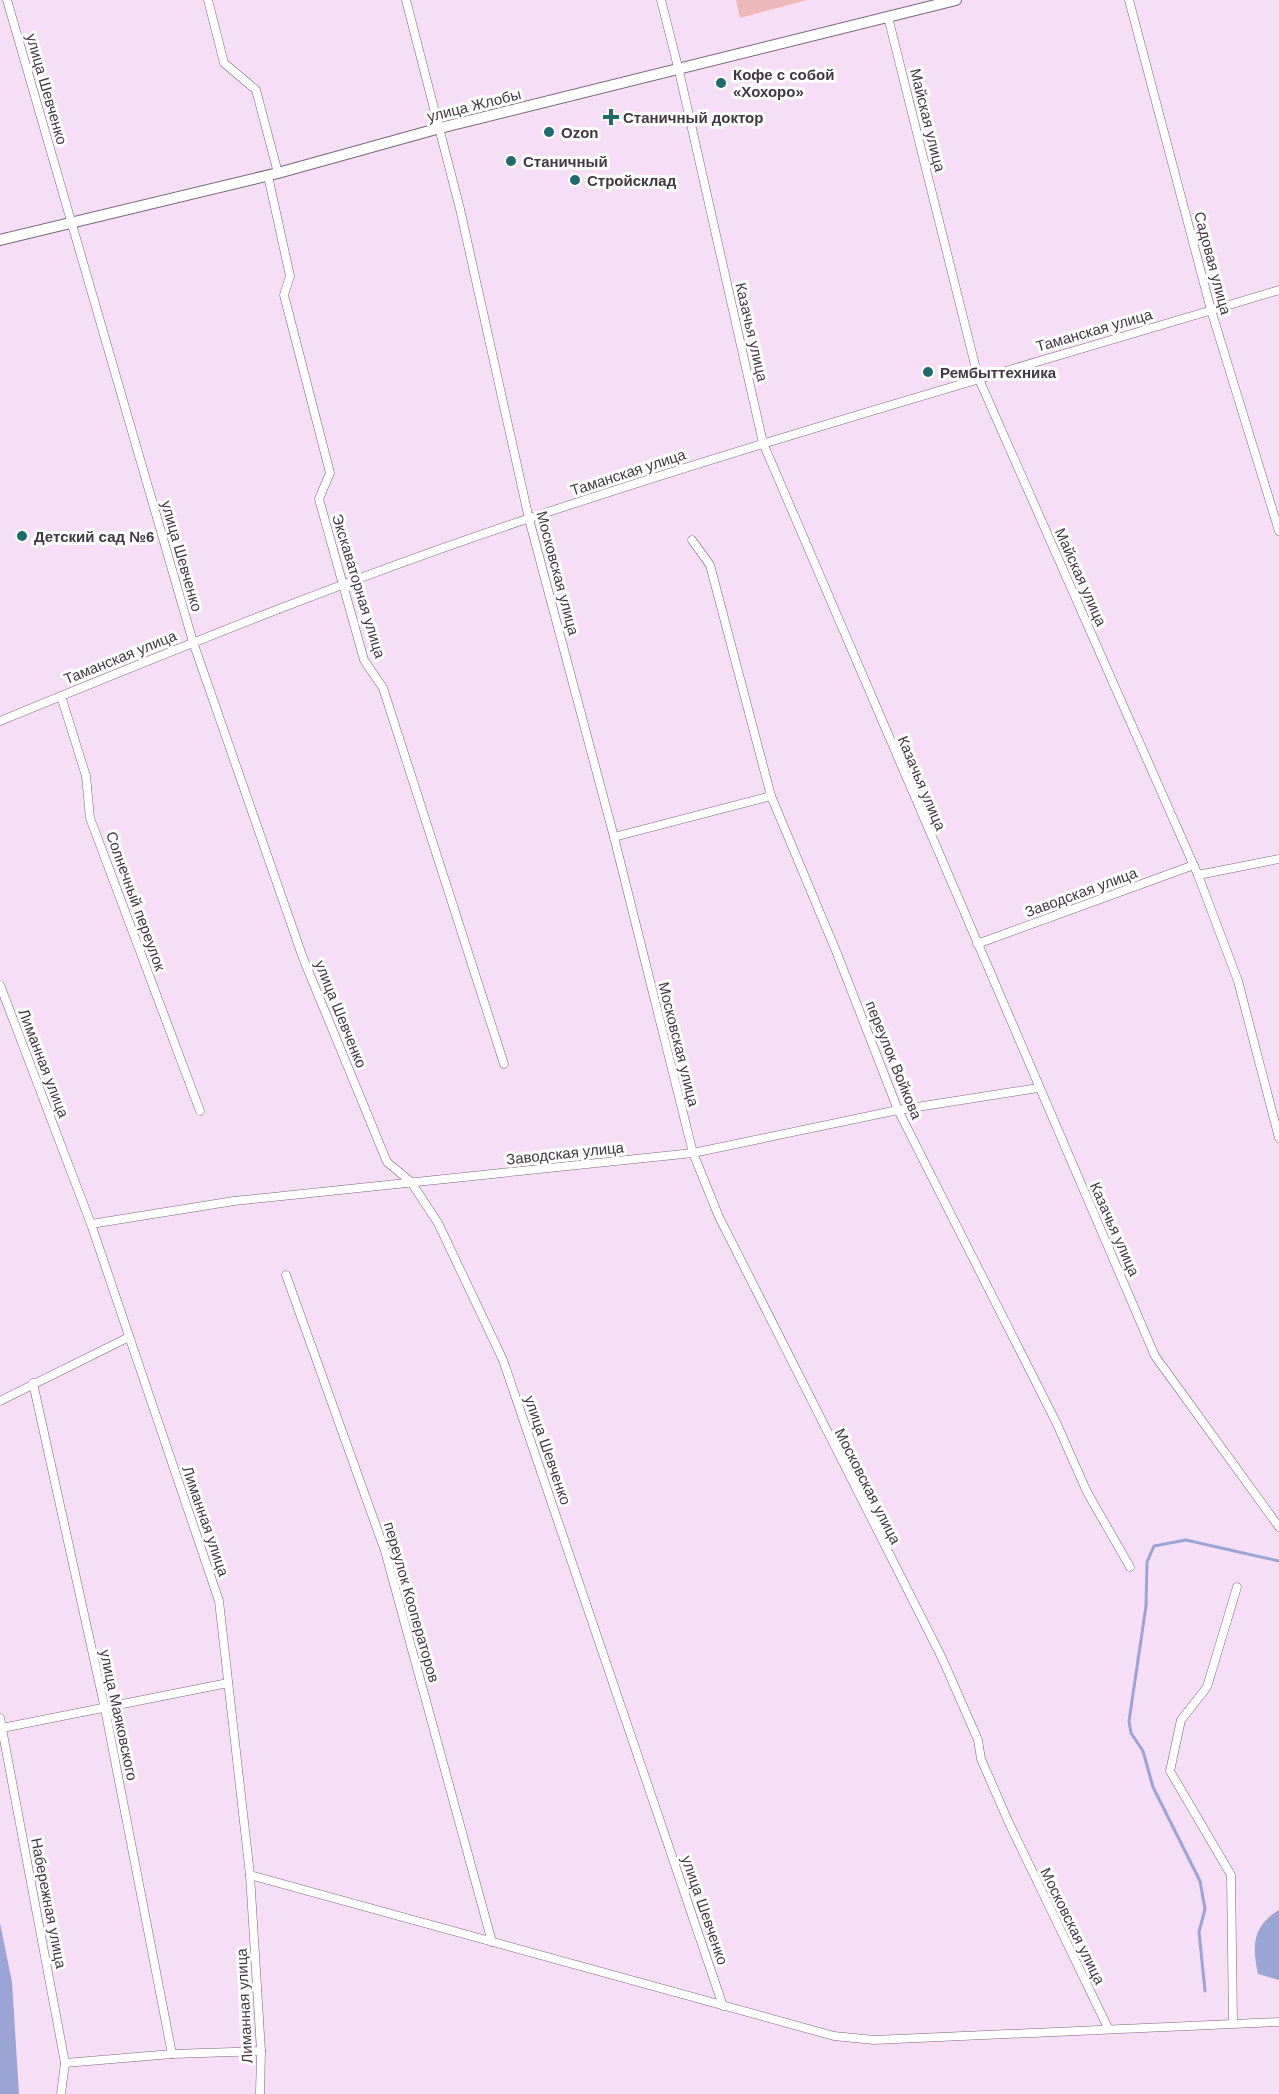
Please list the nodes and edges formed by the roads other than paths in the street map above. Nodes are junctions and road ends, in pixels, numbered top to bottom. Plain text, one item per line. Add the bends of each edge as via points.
1 (7, 0) edge
2 (208, 0) edge
3 (406, 0) edge
4 (661, 0) edge
5 (956, 0) edge
6 (1129, 0) edge
7 (888, 17) junction
8 (679, 71) junction
9 (440, 128) junction
10 (273, 174) junction
11 (71, 221) junction
12 (0, 240) edge
13 (1279, 290) edge
14 (1211, 310) junction
15 (978, 377) junction
16 (763, 443) junction
17 (529, 519) junction
18 (1279, 531) edge
19 (692, 540) dead end
20 (344, 585) junction
21 (193, 642) junction
22 (61, 696) junction
23 (0, 721) edge
24 (771, 796) junction
25 (614, 837) junction
26 (1279, 859) edge
27 (1194, 865) junction
28 (1198, 875) junction
29 (977, 944) junction
30 (0, 985) edge
31 (504, 1064) dead end
32 (1038, 1088) junction
33 (898, 1110) junction
34 (200, 1111) dead end
35 (1279, 1138) edge
36 (693, 1153) junction
37 (411, 1182) junction
38 (92, 1224) junction
39 (286, 1275) dead end
40 (129, 1337) junction
41 (33, 1383) junction
42 (0, 1401) edge
43 (1279, 1527) edge
44 (1130, 1567) dead end
45 (1237, 1587) dead end
46 (228, 1683) junction
47 (105, 1709) junction
48 (0, 1718) edge
49 (2, 1728) junction
50 (250, 1875) junction
51 (492, 1942) junction
52 (723, 2006) junction
53 (1279, 2022) edge
54 (1233, 2023) junction
55 (1108, 2028) junction
56 (261, 2052) junction
57 (172, 2054) junction
58 (65, 2063) junction
59 (61, 2094) edge
60 (260, 2094) edge

1 - 11 street, улица Шевченко
2 - 10 street, Экскаваторная улица via 224,63 256,90
3 - 9 street, Московская улица
4 - 8 street, Казачья улица
5 - 7 street, улица Жлобы
6 - 14 street, Садовая улица
7 - 8 street, улица Жлобы
7 - 15 street, Майская улица
8 - 9 street, улица Жлобы
8 - 16 street, Казачья улица
9 - 10 street, улица Жлобы
9 - 17 street, Московская улица
10 - 11 street, улица Жлобы
10 - 20 street, Экскаваторная улица via 290,276 284,295 330,473 319,499
11 - 12 street, улица Жлобы
11 - 21 street, улица Шевченко
13 - 14 street, Таманская улица
14 - 15 street, Таманская улица
14 - 18 street, Садовая улица
15 - 16 street, Таманская улица
15 - 27 street, Майская улица
16 - 17 street, Таманская улица
16 - 29 street, Казачья улица
17 - 20 street, Таманская улица
17 - 25 street, Московская улица
19 - 24 street, переулок Войкова via 710,565
20 - 21 street, Таманская улица
20 - 31 street, Экскаваторная улица via 364,660 383,688
21 - 22 street, Таманская улица
21 - 37 street, улица Шевченко via 303,958 387,1162
22 - 23 street, Таманская улица
22 - 34 street, Солнечный переулок via 86,776 90,818
24 - 25 street
24 - 33 street, переулок Войкова
25 - 36 street, Московская улица
26 - 28 street
27 - 28 street, Майская улица
27 - 29 street, Заводская улица
28 - 35 street, Майская улица via 1238,981
29 - 32 street, Казачья улица
30 - 38 street, Лиманная улица
32 - 33 street, Заводская улица
32 - 43 street, Казачья улица via 1155,1356
33 - 36 street, Заводская улица
33 - 44 street, переулок Войкова via 1056,1422 1087,1492
36 - 37 street, Заводская улица
36 - 55 street, Московская улица via 718,1217 942,1658 1009,1823
37 - 38 street, Заводская улица via 234,1201
37 - 52 street, улица Шевченко via 438,1223 503,1360
38 - 40 street, Лиманная улица
39 - 51 street, переулок Кооператоров via 386,1551
40 - 41 street
40 - 46 street, Лиманная улица via 219,1601
41 - 42 street
41 - 47 street, улица Маяковского
45 - 54 street via 1207,1687 1181,1720 1170,1772 1231,1875
46 - 47 street
46 - 50 street, Лиманная улица
47 - 49 street
47 - 57 street, улица Маяковского
48 - 49 street, Набережная улица
49 - 58 street, Набережная улица
50 - 51 street
50 - 56 street, Лиманная улица
51 - 52 street
52 - 55 street via 834,2036 874,2040
53 - 54 street
54 - 55 street
56 - 57 street
56 - 60 street, Лиманная улица
57 - 58 street
58 - 59 street, Набережная улица

